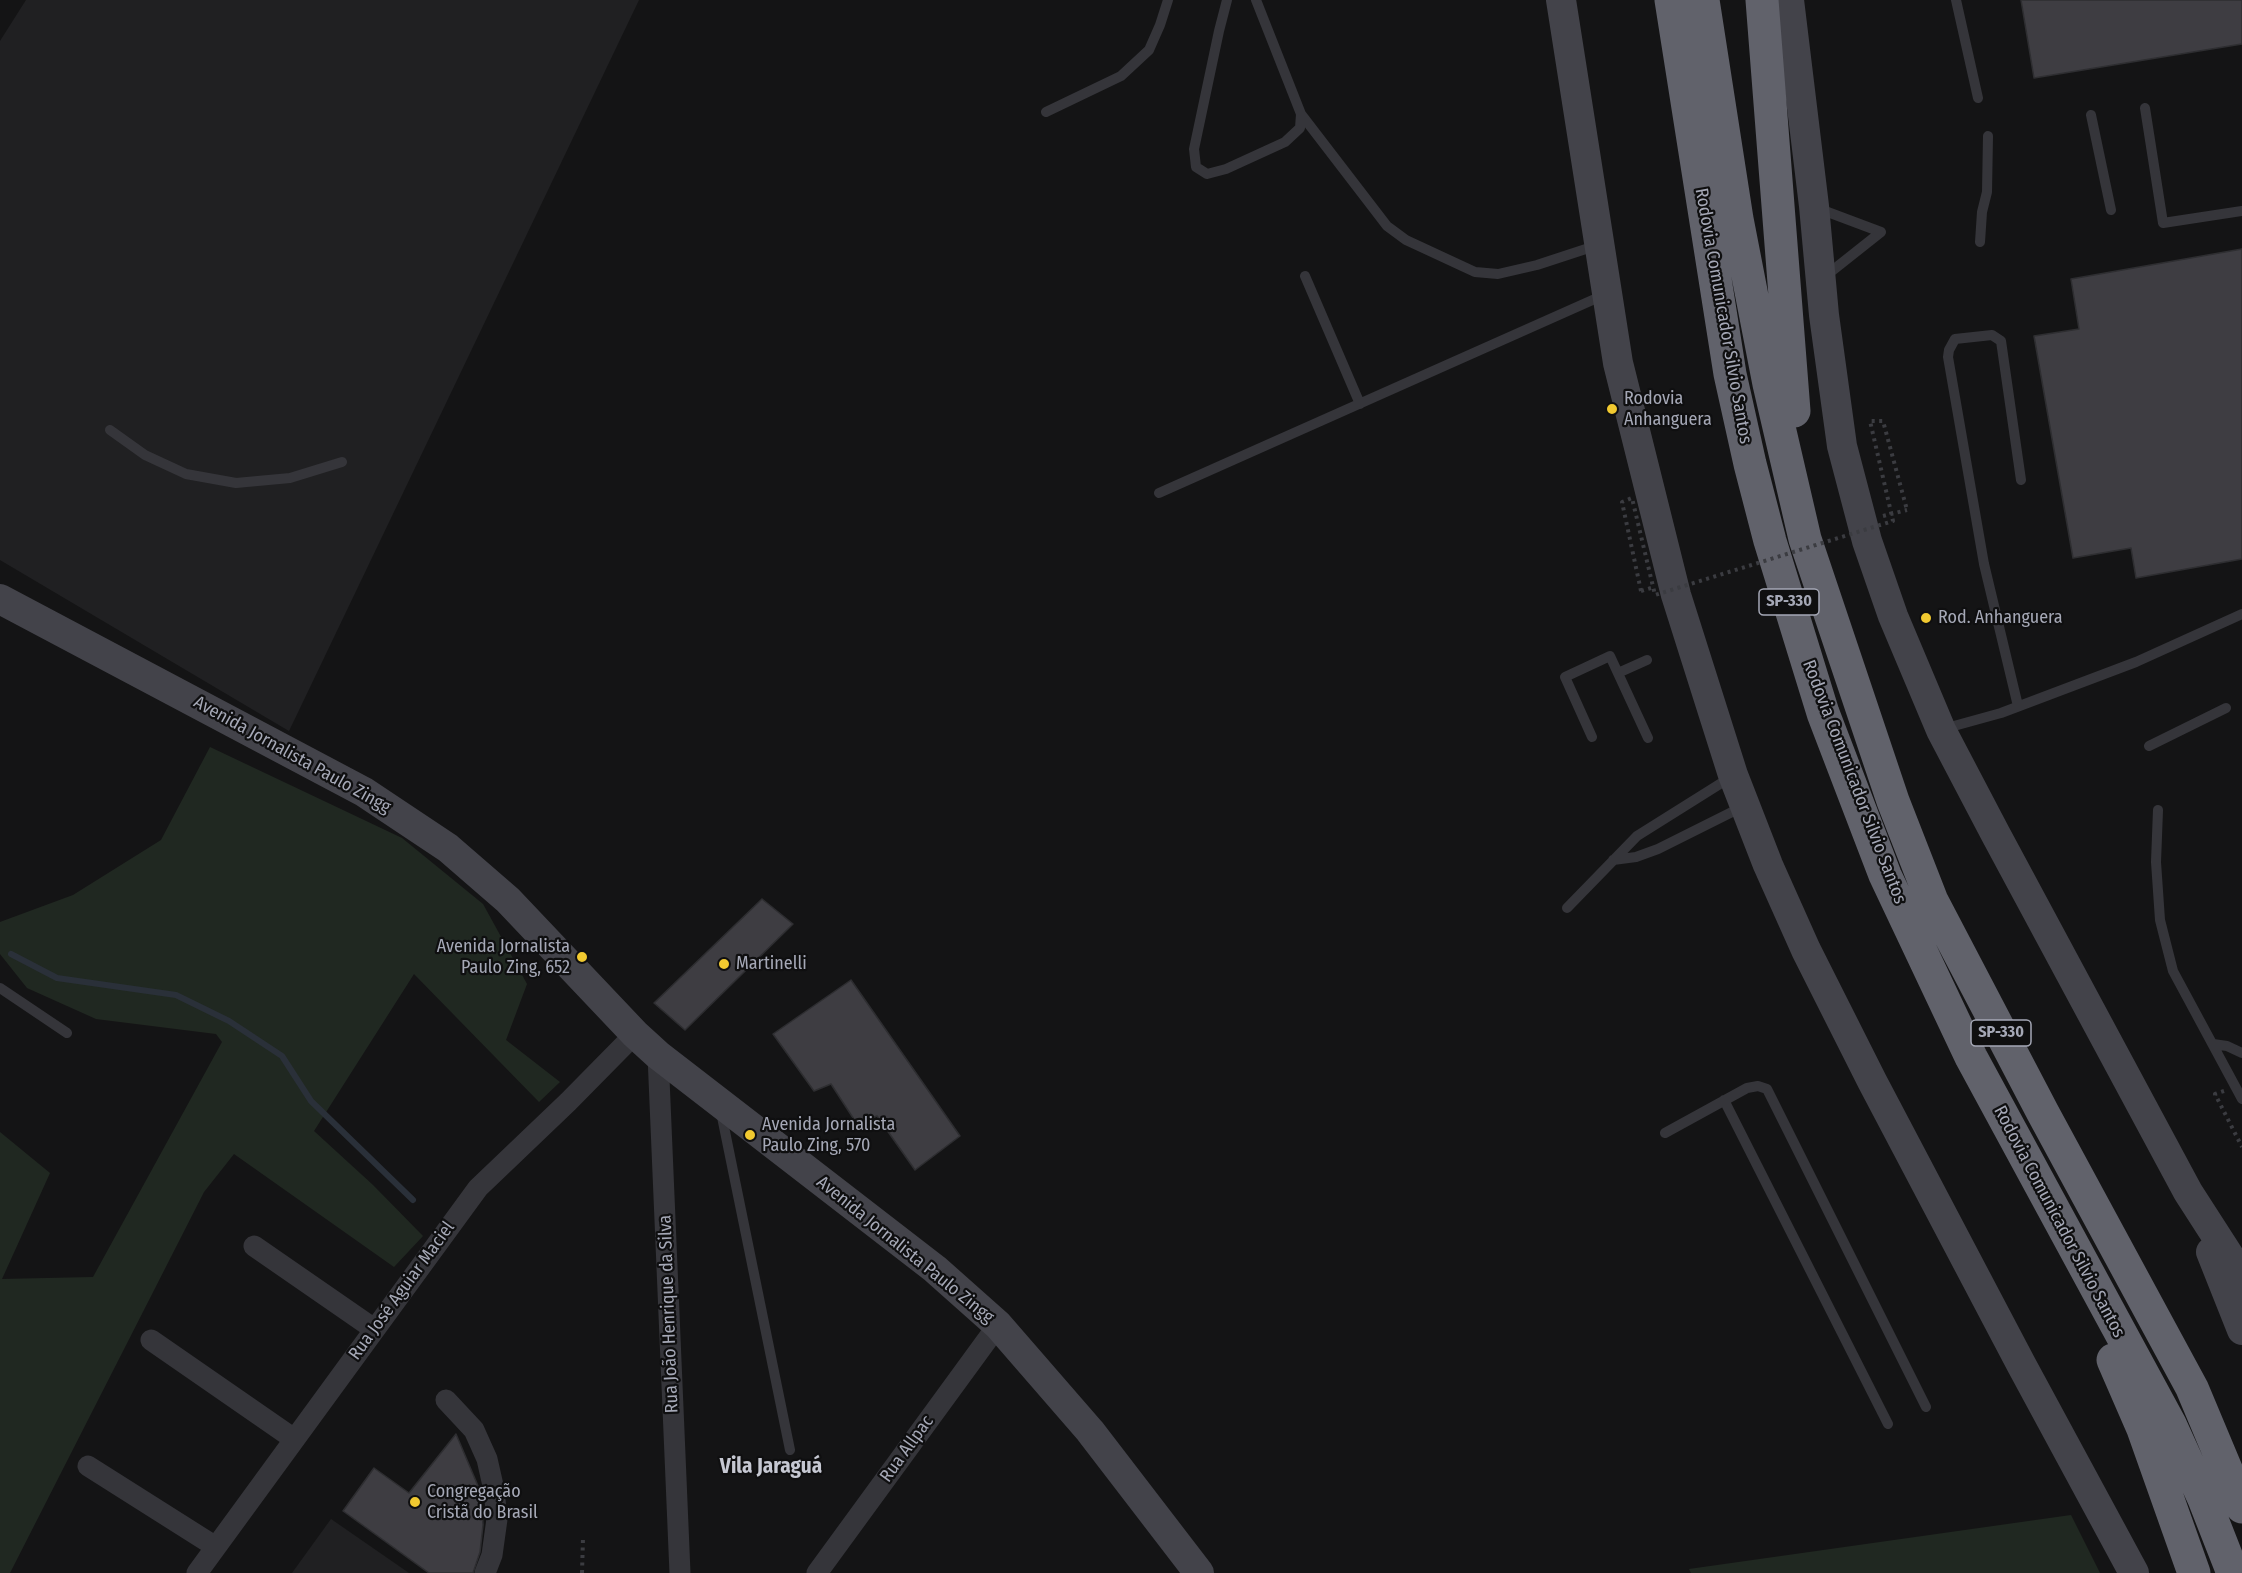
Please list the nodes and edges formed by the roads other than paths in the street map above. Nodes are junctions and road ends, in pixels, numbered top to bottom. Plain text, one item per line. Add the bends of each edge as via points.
1 (1168, 0) edge
2 (1227, 0) edge
3 (1256, 0) edge
4 (1561, 0) edge
5 (1671, 0) edge
6 (1703, 0) edge
7 (1762, 0) edge
8 (1789, 0) edge
9 (1956, 0) edge
10 (1978, 98) dead end
11 (2145, 108) dead end
12 (1046, 112) dead end
13 (1301, 114) junction
14 (2091, 115) dead end
15 (1988, 136) dead end
16 (1814, 207) junction
17 (2111, 210) dead end
18 (2242, 211) edge
19 (1980, 242) dead end
20 (1598, 245) junction
21 (1305, 276) dead end
22 (1821, 280) junction
23 (1606, 294) junction
24 (1360, 404) junction
25 (110, 430) dead end
26 (342, 462) dead end
27 (2021, 480) dead end
28 (1159, 493) dead end
29 (1806, 539) junction
30 (0, 598) edge
31 (2242, 614) edge
32 (1647, 660) dead end
33 (1618, 674) junction
34 (2018, 706) junction
35 (2226, 708) dead end
36 (1941, 730) junction
37 (1592, 737) dead end
38 (1648, 738) dead end
39 (2149, 746) dead end
40 (1733, 775) junction
41 (1745, 805) junction
42 (2158, 810) dead end
43 (1613, 860) junction
44 (1567, 908) dead end
45 (0, 988) edge
46 (68, 1033) dead end
47 (635, 1034) junction
48 (2212, 1044) junction
49 (2242, 1053) edge
50 (658, 1055) junction
51 (2242, 1099) edge
52 (1724, 1100) junction
53 (720, 1103) junction
54 (1665, 1133) dead end
55 (2029, 1166) junction
56 (2188, 1192) junction
57 (254, 1246) dead end
58 (2242, 1276) edge
59 (998, 1325) junction
60 (374, 1329) junction
61 (2242, 1330) edge
62 (151, 1340) dead end
63 (446, 1400) dead end
64 (1926, 1407) dead end
65 (1888, 1424) dead end
66 (294, 1439) junction
67 (789, 1450) dead end
68 (88, 1466) dead end
69 (2242, 1507) edge
70 (2110, 1530) junction
71 (216, 1547) junction
72 (197, 1573) edge
73 (485, 1573) edge
74 (680, 1573) edge
75 (817, 1573) edge
76 (1199, 1573) edge
77 (2127, 1573) edge
78 (2134, 1573) edge
79 (2194, 1573) edge
80 (2233, 1573) edge

1 - 12 lane via 1149,50 1128,70
2 - 13 lane via 1194,149 1196,167 1207,174 1285,142 1300,128
3 - 13 lane
4 - 20 main road
5 - 55 highway, Rodovia Comunicador Silvio Santos / SP-330 via 1730,374 1750,464 1823,713 1885,875 1971,1057
6 - 29 highway, Rodovia Comunicador Silvio Santos / SP-330 via 1741,241 1769,384
7 - 29 highway
8 - 16 main road
9 - 10 lane
11 - 18 lane via 2163,224
13 - 20 lane via 1387,226 1406,240 1475,272 1498,274
14 - 17 lane
15 - 19 lane via 1987,192
16 - 22 main road
16 - 22 lane via 1881,232
20 - 23 main road
21 - 24 lane
22 - 36 main road via 1842,446 1895,623
23 - 24 lane
23 - 40 main road via 1628,406 1676,595
24 - 28 lane
25 - 26 lane via 146,455 186,474 236,483 290,478
27 - 34 lane via 2001,341 1992,335 1955,339 1948,357 1984,564
29 - 69 highway, Rodovia Comunicador Silvio Santos / SP-330 via 1886,780 1932,901 2192,1388
30 - 47 main road, Avenida Jornalista Paulo Zingg via 364,792 448,848 508,900
31 - 34 lane via 2136,662
32 - 33 lane
33 - 37 lane via 1610,656 1565,677
33 - 38 lane
34 - 36 lane
35 - 39 lane
36 - 56 main road
40 - 41 main road
40 - 43 lane via 1637,836
41 - 43 lane via 1658,849
41 - 70 main road via 1801,940 1856,1051
42 - 48 lane via 2160,920 2173,971
43 - 44 lane
45 - 46 lane
47 - 50 main road, Avenida Jornalista Paulo Zingg
47 - 60 street, Rua José Aguiar Maciel via 478,1188
48 - 49 lane
48 - 51 lane
50 - 53 main road, Avenida Jornalista Paulo Zingg
50 - 74 street, Rua João Henrique da Silva
52 - 54 lane
52 - 64 lane via 1753,1086 1767,1089
52 - 65 lane
53 - 59 main road, Avenida Jornalista Paulo Zingg via 935,1269
53 - 67 lane
55 - 79 highway via 2143,1429
55 - 80 highway, Rodovia Comunicador Silvio Santos / SP-330 via 2170,1424
56 - 58 main road
56 - 61 main road
57 - 60 street
59 - 75 street, Rua Allpac
59 - 76 main road, Avenida Jornalista Paulo Zingg via 1090,1431
60 - 66 street, Rua José Aguiar Maciel
62 - 66 street
63 - 73 street via 474,1430 487,1459 494,1490 497,1519
66 - 71 street, Rua José Aguiar Maciel
68 - 71 street
70 - 77 main road
70 - 78 main road
71 - 72 street, Rua José Aguiar Maciel

